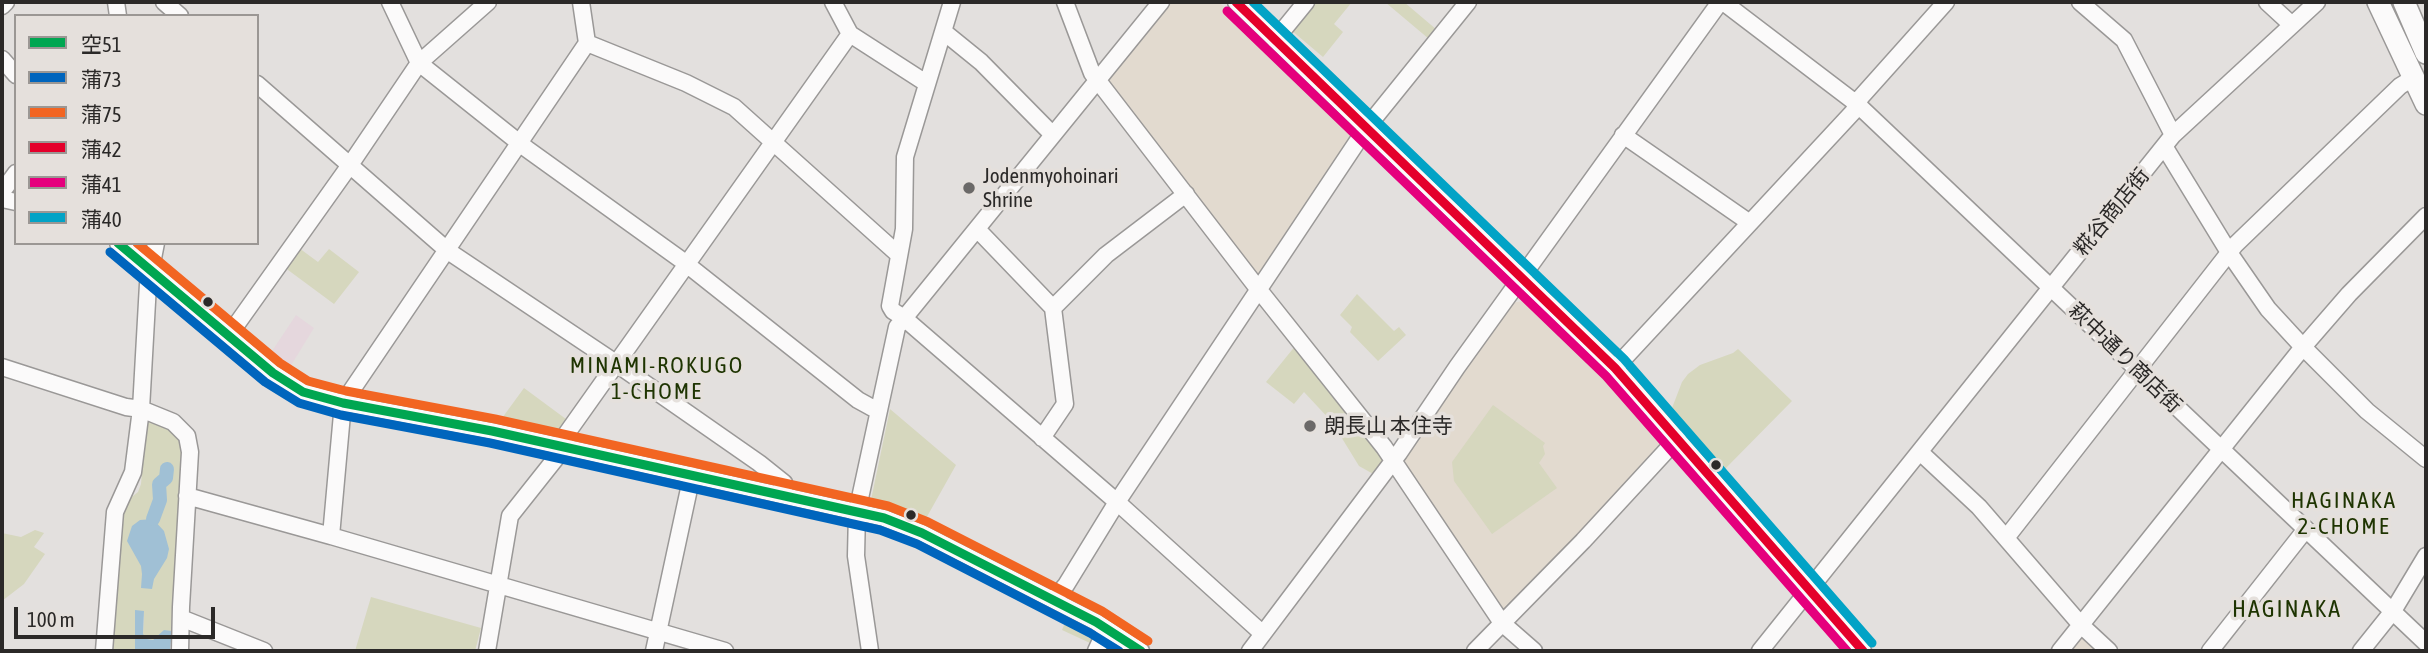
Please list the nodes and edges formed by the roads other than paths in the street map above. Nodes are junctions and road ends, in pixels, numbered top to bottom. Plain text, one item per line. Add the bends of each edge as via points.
1 (6, 2) edge
2 (164, 2) edge
3 (390, 2) edge
4 (488, 2) edge
5 (581, 2) edge
6 (833, 2) edge
7 (952, 2) edge
8 (1065, 2) edge
9 (1161, 2) edge
10 (1236, 2) edge
11 (1306, 2) edge
12 (1468, 2) edge
13 (1721, 2) edge
14 (1946, 2) edge
15 (2080, 2) edge
16 (2267, 2) edge
17 (2317, 2) edge
18 (2378, 2) edge
19 (2404, 2) edge
20 (2, 6) edge
21 (178, 14) edge
22 (2292, 25) junction
23 (944, 32) junction
24 (850, 34) junction
25 (1275, 40) junction
26 (587, 43) junction
27 (2426, 54) edge
28 (2, 59) edge
29 (419, 64) junction
30 (14, 73) edge
31 (2413, 78) junction
32 (1097, 80) junction
33 (926, 83) junction
34 (259, 86) edge
35 (1857, 104) junction
36 (2426, 104) edge
37 (1367, 127) junction
38 (1053, 135) junction
39 (1623, 135) junction
40 (2169, 141) junction
41 (773, 143) junction
42 (520, 144) junction
43 (351, 165) junction
44 (14, 176) edge
45 (2, 192) edge
46 (1186, 194) junction
47 (2426, 216) edge
48 (1750, 223) junction
49 (977, 229) junction
50 (121, 245) edge
51 (156, 245) edge
52 (448, 251) junction
53 (2230, 254) junction
54 (899, 255) junction
55 (688, 265) junction
56 (150, 268) junction
57 (1523, 277) junction
58 (2054, 283) junction
59 (1259, 290) junction
60 (1053, 308) junction
61 (904, 318) junction
62 (229, 335) junction
63 (2303, 347) junction
64 (617, 364) junction
65 (2, 367) edge
66 (1615, 368) junction
67 (2137, 370) junction
68 (343, 403) junction
69 (141, 409) junction
70 (878, 411) junction
71 (1042, 438) junction
72 (1678, 438) junction
73 (562, 446) junction
74 (2221, 450) junction
75 (1920, 452) junction
76 (2426, 459) edge
77 (1393, 461) junction
78 (692, 475) junction
79 (784, 495) junction
80 (187, 496) junction
81 (1117, 502) junction
82 (857, 512) junction
83 (2306, 529) junction
84 (331, 537) junction
85 (2006, 538) junction
86 (2426, 556) edge
87 (498, 585) junction
88 (1810, 588) junction
89 (1053, 600) junction
90 (2393, 611) junction
91 (181, 618) junction
92 (1502, 622) junction
93 (2081, 625) junction
94 (1106, 629) junction
95 (659, 633) junction
96 (1263, 634) junction
97 (2426, 643) edge
98 (2212, 650) edge
99 (104, 651) edge
100 (180, 651) edge
101 (264, 651) edge
102 (487, 651) edge
103 (654, 651) edge
104 (725, 651) edge
105 (870, 651) edge
106 (1096, 651) edge
107 (1141, 651) edge
108 (1250, 651) edge
109 (1475, 651) edge
110 (1534, 651) edge
111 (1759, 651) edge
112 (1863, 651) edge
113 (2060, 651) edge
114 (2109, 651) edge
115 (2361, 651) edge

1 - 20 street
2 - 21 street
3 - 29 street
4 - 29 street
5 - 26 street
6 - 24 street
7 - 23 street
8 - 32 street
9 - 32 street
10 - 25 street
11 - 25 street
12 - 37 street
13 - 35 street, 萩中通り商店街
13 - 39 street
14 - 35 street
15 - 40 street via 2124,40
16 - 22 street
17 - 22 street, 糀谷商店街
18 - 31 main road
19 - 27 main road
22 - 40 street, 糀谷商店街
23 - 33 street
23 - 38 street via 981,62
24 - 33 street
24 - 41 street
25 - 37 street
26 - 41 street via 734,107
26 - 42 street
28 - 30 street
29 - 42 street
29 - 43 street
31 - 36 main road
31 - 53 street via 2235,244
32 - 38 street
32 - 46 street
33 - 54 street via 905,157
34 - 43 street
35 - 48 street
35 - 58 street, 萩中通り商店街
37 - 57 street
37 - 59 street
38 - 49 street
39 - 48 street
39 - 57 street
40 - 53 street
40 - 58 street, 糀谷商店街
41 - 54 street
41 - 55 street
42 - 52 street
42 - 55 street
43 - 52 street
43 - 62 street
44 - 45 street
46 - 59 street
46 - 60 street via 1106,256
47 - 63 street
48 - 66 street
49 - 60 street
49 - 61 street
50 - 56 street
51 - 56 street
52 - 64 street
52 - 68 street
53 - 63 street via 2253,290
53 - 67 street
54 - 61 street via 890,306
55 - 64 street
55 - 70 street
56 - 62 street
56 - 69 street
57 - 66 street
57 - 77 street
58 - 67 street, 萩中通り商店街
58 - 75 street, 糀谷商店街
59 - 77 street
59 - 81 street
60 - 71 street via 1065,404
61 - 70 street via 897,327
61 - 71 street
62 - 68 street via 303,392
63 - 74 street
63 - 76 street via 2367,411
64 - 73 street
64 - 79 street via 759,463 784,483
65 - 69 street
66 - 72 street
67 - 74 street, 萩中通り商店街
67 - 85 street
68 - 73 street
68 - 84 street
69 - 80 street via 173,422 187,436
69 - 99 street via 133,472 115,512
70 - 82 street
71 - 81 street
72 - 88 street
72 - 92 street
73 - 78 street
73 - 87 street via 510,516
74 - 83 street, 萩中通り商店街
74 - 93 street
75 - 85 street
75 - 88 street, 糀谷商店街
77 - 92 street
77 - 96 street
78 - 79 street
78 - 95 street
79 - 82 street
80 - 84 street
80 - 91 street
81 - 89 street
81 - 96 street
82 - 89 street via 914,530
82 - 105 street via 856,556
83 - 90 street, 萩中通り商店街
83 - 98 street
84 - 87 street
85 - 93 street
86 - 90 street
87 - 95 street
87 - 102 street
88 - 111 street, 糀谷商店街
88 - 112 street
89 - 94 street
90 - 97 street, 萩中通り商店街
90 - 115 street
91 - 100 street
91 - 101 street
92 - 109 street
92 - 110 street
93 - 113 street
93 - 114 street
94 - 106 street
94 - 107 street
95 - 103 street
95 - 104 street
96 - 108 street

